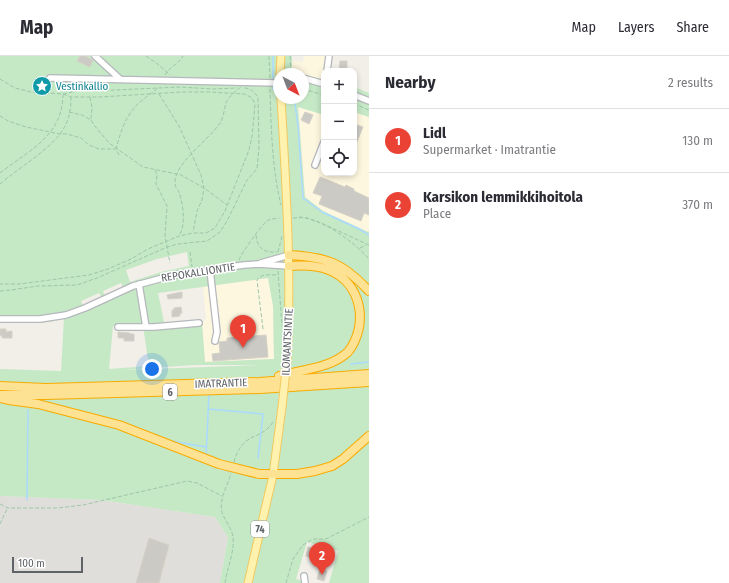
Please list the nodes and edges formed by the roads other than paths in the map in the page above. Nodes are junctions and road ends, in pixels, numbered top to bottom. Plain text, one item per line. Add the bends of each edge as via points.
1 (95, 56) edge
2 (281, 56) edge
3 (329, 56) edge
4 (280, 68) edge
5 (327, 68) edge
6 (50, 78) dead end
7 (120, 79) junction
8 (309, 80) edge
9 (273, 82) edge
10 (321, 83) edge
11 (357, 96) edge
12 (369, 101) edge
13 (281, 104) edge
14 (321, 150) edge
15 (315, 165) dead end
16 (289, 255) junction
17 (258, 264) junction
18 (289, 266) junction
19 (210, 270) junction
20 (138, 284) junction
21 (369, 291) edge
22 (0, 319) edge
23 (199, 323) dead end
24 (118, 327) dead end
25 (146, 327) junction
26 (215, 341) dead end
27 (369, 374) edge
28 (259, 382) junction
29 (369, 382) edge
30 (0, 386) edge
31 (0, 396) edge
32 (369, 436) edge
33 (273, 475) junction
34 (304, 576) dead end
35 (248, 583) edge
36 (305, 583) edge

1 - 7 street
2 - 4 main road
3 - 5 street
6 - 7 street
7 - 9 street
8 - 10 street
11 - 12 street
13 - 16 main road, ILOMANTSINTIE
14 - 15 street
16 - 17 street, REPOKALLIONTIE via 278,255
16 - 18 main road, ILOMANTSINTIE / 74
16 - 21 highway via 335,263 353,274
17 - 18 street, REPOKALLIONTIE
17 - 19 street, REPOKALLIONTIE
18 - 28 highway via 322,267 348,282 360,299 362,329 351,348 333,362
18 - 33 main road, ILOMANTSINTIE / 74, bridge via 287,361
19 - 20 street, REPOKALLIONTIE
19 - 26 street via 217,332
20 - 22 street, REPOKALLIONTIE via 66,315 40,319
20 - 25 street
23 - 25 street
24 - 25 street
27 - 28 highway, IMATRANTIE / 6
28 - 30 highway, IMATRANTIE / 6 via 46,388
29 - 31 highway, IMATRANTIE / 6 via 260,389
31 - 33 highway via 96,418 219,464
32 - 33 highway via 332,466 297,474
33 - 35 main road, ILOMANTSINTIE / 74
34 - 36 street

